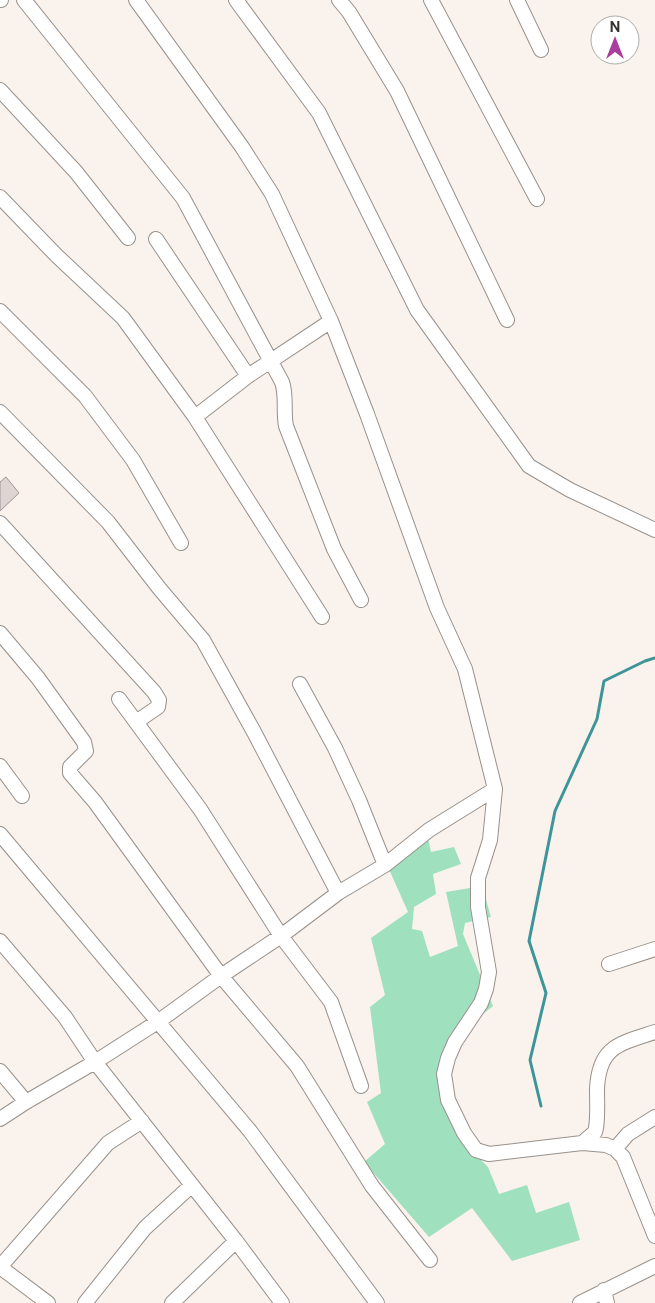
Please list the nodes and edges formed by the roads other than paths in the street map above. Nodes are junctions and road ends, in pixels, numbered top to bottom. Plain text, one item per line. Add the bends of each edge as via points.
1 (24, 0) edge
2 (136, 0) edge
3 (236, 0) edge
4 (339, 0) edge
5 (431, 0) edge
6 (517, 0) edge
7 (541, 50) dead end
8 (0, 90) edge
9 (0, 197) edge
10 (537, 199) dead end
11 (128, 238) dead end
12 (156, 239) dead end
13 (0, 311) edge
14 (507, 320) dead end
15 (331, 322) junction
16 (271, 360) junction
17 (248, 376) junction
18 (0, 412) edge
19 (195, 418) junction
20 (0, 523) edge
21 (655, 530) edge
22 (181, 543) dead end
23 (361, 600) dead end
24 (322, 617) dead end
25 (0, 633) edge
26 (300, 684) dead end
27 (119, 699) dead end
28 (136, 722) junction
29 (0, 766) edge
30 (494, 789) junction
31 (22, 796) dead end
32 (0, 834) edge
33 (385, 865) junction
34 (338, 893) junction
35 (281, 936) junction
36 (0, 941) edge
37 (655, 949) edge
38 (609, 964) dead end
39 (221, 976) junction
40 (159, 1021) junction
41 (655, 1032) edge
42 (95, 1062) junction
43 (0, 1071) edge
44 (361, 1086) dead end
45 (26, 1102) junction
46 (655, 1117) edge
47 (0, 1119) edge
48 (142, 1121) junction
49 (582, 1143) junction
50 (615, 1149) junction
51 (192, 1185) junction
52 (655, 1236) edge
53 (236, 1240) junction
54 (430, 1260) dead end
55 (655, 1266) edge
56 (0, 1267) edge
57 (605, 1297) edge
58 (48, 1303) edge
59 (85, 1303) edge
60 (172, 1303) edge
61 (282, 1303) edge
62 (377, 1303) edge
63 (580, 1303) edge

1 - 16 street via 183,198
2 - 15 street via 272,194
3 - 21 street via 319,113 417,310 529,466 570,490
4 - 14 street via 397,91
5 - 10 street
6 - 7 street
8 - 11 street via 76,172
9 - 19 street via 123,318
12 - 17 street
13 - 22 street via 85,396 133,460
15 - 16 street
15 - 30 street via 436,608 465,669
16 - 17 street
16 - 23 street via 284,388 286,426 334,549
17 - 19 street
18 - 34 street via 108,522 202,640
19 - 24 street
20 - 28 street via 154,692 159,700 158,707
25 - 39 street via 38,678 84,742 86,751 70,767 70,773 95,802
26 - 33 street via 360,800
27 - 28 street
28 - 35 street via 200,809
29 - 31 street
30 - 33 street via 429,830
30 - 49 street via 490,840 478,878 478,906 489,972 480,1003 448,1058 444,1074 448,1100 464,1134 476,1150 489,1154
32 - 40 street
33 - 34 street
34 - 35 street
35 - 39 street
35 - 44 street via 331,1002
36 - 42 street via 65,1017
37 - 38 street
39 - 40 street
39 - 54 street via 297,1066 372,1186
40 - 42 street
40 - 62 street via 250,1131
41 - 49 street via 612,1049 604,1058 599,1073 595,1132
42 - 45 street
42 - 48 street
43 - 45 street
45 - 47 street
46 - 50 street via 628,1134
48 - 51 street
48 - 56 street via 108,1143
49 - 50 street
50 - 52 street via 623,1157
51 - 53 street
51 - 59 street via 145,1228
53 - 60 street
53 - 61 street
55 - 57 street
56 - 58 street
57 - 63 street

